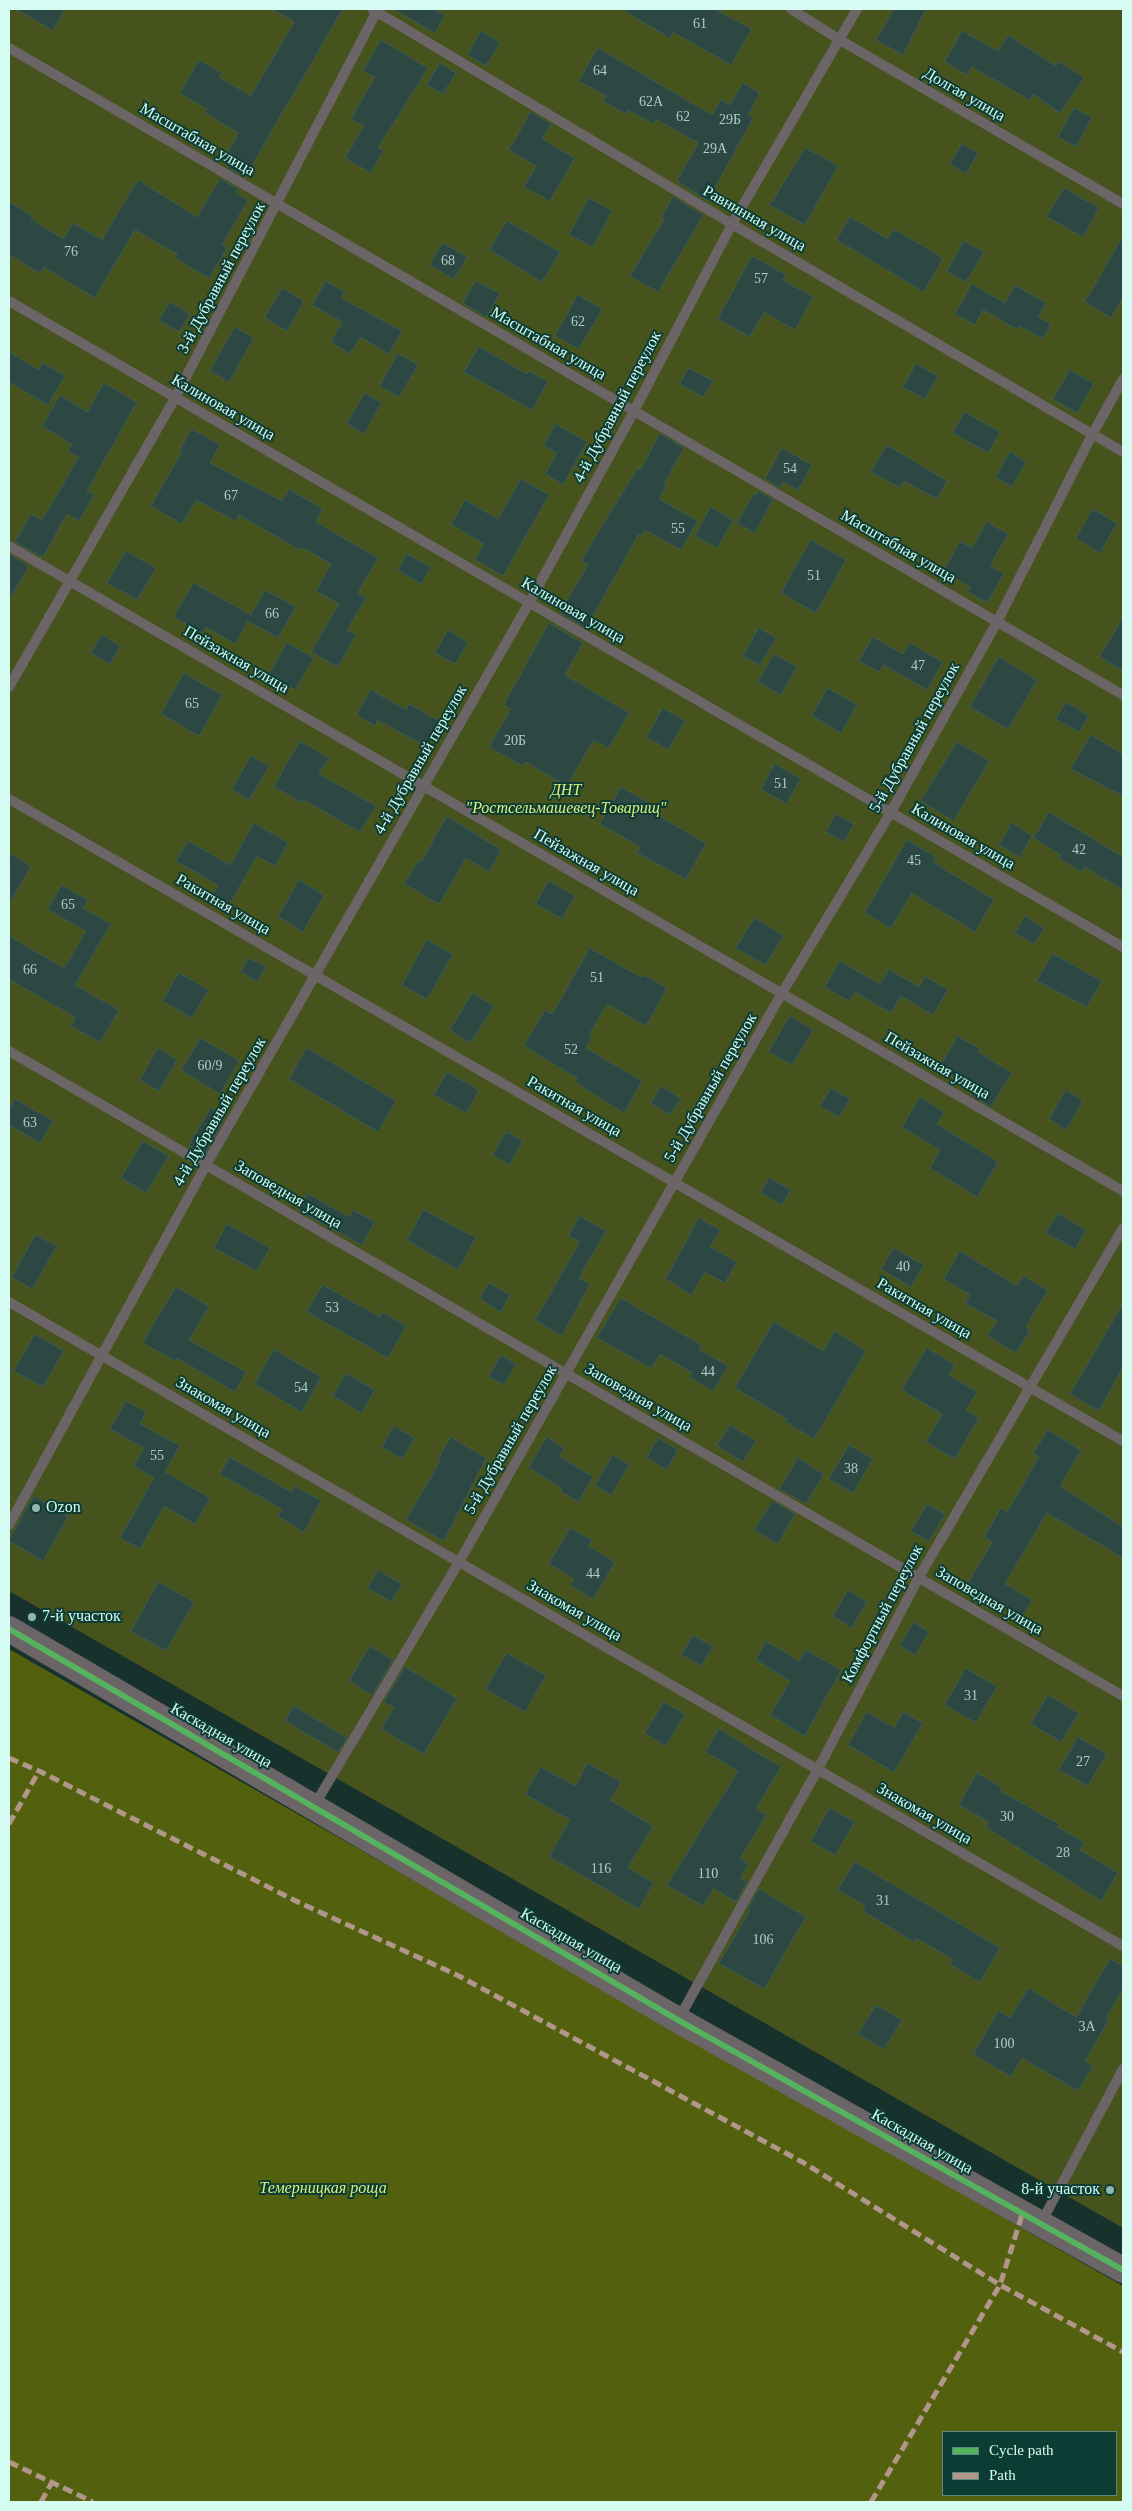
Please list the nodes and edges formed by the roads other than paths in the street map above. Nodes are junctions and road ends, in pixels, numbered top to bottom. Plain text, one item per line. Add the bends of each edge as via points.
1 (791, 9) edge
2 (857, 9) edge
3 (375, 10) edge
4 (840, 40) junction
5 (9, 48) edge
6 (278, 204) junction
7 (1123, 204) edge
8 (732, 224) junction
9 (9, 301) edge
10 (1123, 378) edge
11 (175, 398) junction
12 (634, 411) junction
13 (1093, 433) junction
14 (1123, 452) edge
15 (9, 546) edge
16 (70, 582) junction
17 (529, 603) junction
18 (996, 622) junction
19 (9, 687) edge
20 (1123, 695) edge
21 (423, 786) junction
22 (9, 799) edge
23 (891, 812) junction
24 (1123, 947) edge
25 (316, 976) junction
26 (782, 994) junction
27 (9, 1051) edge
28 (206, 1165) junction
29 (674, 1182) junction
30 (1123, 1191) edge
31 (1123, 1228) edge
32 (9, 1302) edge
33 (101, 1354) junction
34 (566, 1374) junction
35 (1029, 1387) junction
36 (1123, 1441) edge
37 (9, 1525) edge
38 (459, 1562) junction
39 (919, 1577) junction
40 (9, 1629) edge
41 (1123, 1696) edge
42 (818, 1770) junction
43 (314, 1806) junction
44 (1123, 1946) edge
45 (678, 2020) junction
46 (1123, 2069) edge
47 (1040, 2225) junction
48 (1123, 2270) edge

1 - 4 lane, Долгая улица
2 - 4 lane, 4-й Дубравный переулок
3 - 6 lane, 3-й Дубравный переулок
3 - 8 lane, Равнинная улица
4 - 7 lane, Долгая улица
4 - 8 lane, 4-й Дубравный переулок
5 - 6 lane, Масштабная улица
6 - 11 lane, 3-й Дубравный переулок
6 - 12 lane, Масштабная улица
8 - 12 lane, 4-й Дубравный переулок
8 - 13 lane, Равнинная улица
9 - 11 lane, Калиновая улица
10 - 13 lane, 5-й Дубравный переулок
11 - 16 lane, 3-й Дубравный переулок
11 - 17 lane, Калиновая улица
12 - 17 lane, 4-й Дубравный переулок
12 - 18 lane, Масштабная улица
13 - 14 lane, Равнинная улица
13 - 18 lane, 5-й Дубравный переулок
15 - 16 lane, Пейзажная улица
16 - 19 lane, 3-й Дубравный переулок
16 - 21 lane, Пейзажная улица
17 - 21 lane, 4-й Дубравный переулок
17 - 23 lane, Калиновая улица
18 - 20 lane, Масштабная улица
18 - 23 lane, 5-й Дубравный переулок
21 - 25 lane, 4-й Дубравный переулок
21 - 26 lane, Пейзажная улица
22 - 25 lane, Ракитная улица
23 - 24 lane, Калиновая улица
23 - 26 lane, 5-й Дубравный переулок
25 - 28 lane, 4-й Дубравный переулок
25 - 29 lane, Ракитная улица
26 - 29 lane, 5-й Дубравный переулок
26 - 30 lane, Пейзажная улица
27 - 28 lane, Заповедная улица
28 - 33 lane, 4-й Дубравный переулок
28 - 34 lane, Заповедная улица
29 - 34 lane, 5-й Дубравный переулок
29 - 35 lane, Ракитная улица
31 - 35 lane, Комфортный переулок
32 - 33 lane, Знакомая улица
33 - 37 lane, 4-й Дубравный переулок
33 - 38 lane, Знакомая улица
34 - 38 lane, 5-й Дубравный переулок
34 - 39 lane, Заповедная улица
35 - 36 lane, Ракитная улица
35 - 39 lane, Комфортный переулок
38 - 42 lane, Знакомая улица
38 - 43 lane, 5-й Дубравный переулок
39 - 41 lane, Заповедная улица
39 - 42 lane, Комфортный переулок
40 - 43 street, Каскадная улица
42 - 44 lane, Знакомая улица
42 - 45 lane, Комфортный переулок
43 - 45 street, Каскадная улица
45 - 47 street, Каскадная улица
46 - 47 lane
47 - 48 street, Каскадная улица

